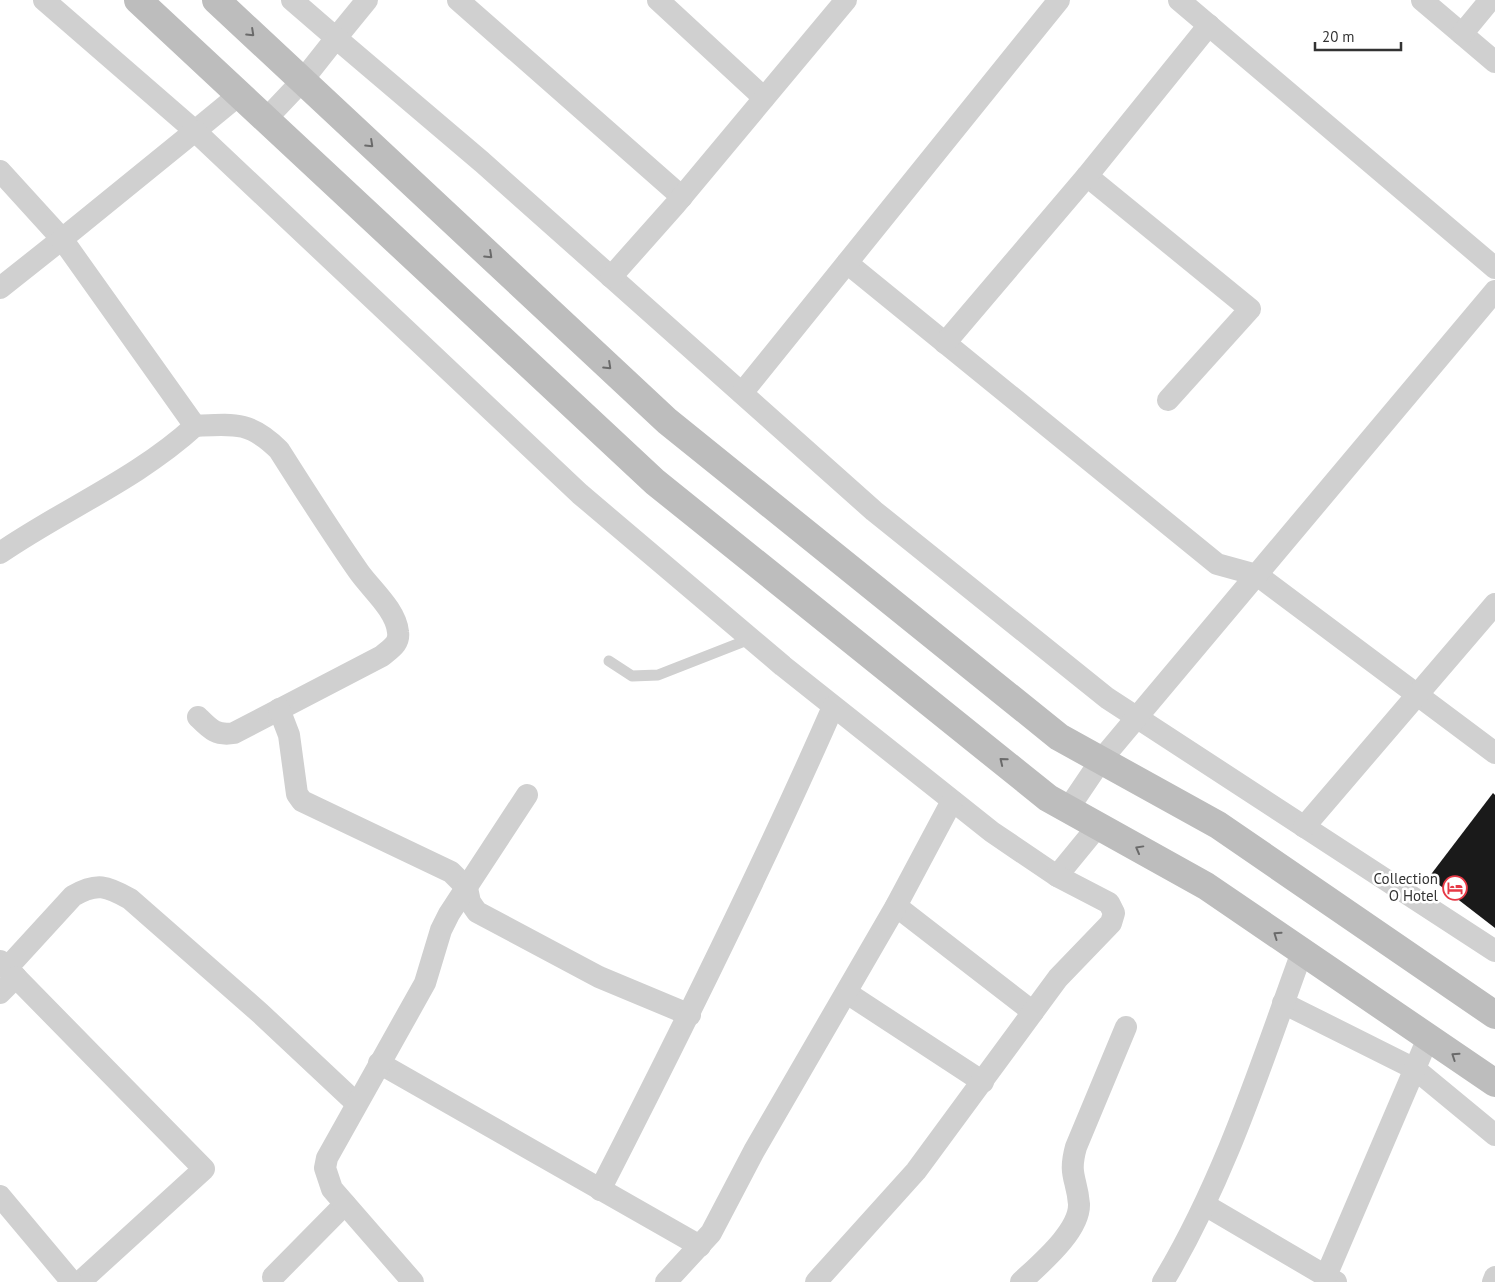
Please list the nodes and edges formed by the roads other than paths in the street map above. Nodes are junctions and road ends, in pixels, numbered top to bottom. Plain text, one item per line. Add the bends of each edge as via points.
1 (44, 0) edge
2 (138, 0) edge
3 (216, 0) edge
4 (292, 0) edge
5 (367, 0) edge
6 (458, 0) edge
7 (658, 0) edge
8 (846, 0) edge
9 (1059, 0) edge
10 (1179, 0) edge
11 (1422, 0) edge
12 (1490, 0) edge
13 (1209, 25) junction
14 (1462, 34) junction
15 (336, 38) junction
16 (1495, 62) edge
17 (302, 81) junction
18 (240, 94) junction
19 (764, 98) junction
20 (267, 118) junction
21 (195, 131) junction
22 (0, 171) edge
23 (1088, 176) junction
24 (682, 197) junction
25 (62, 239) junction
26 (847, 263) junction
27 (1495, 268) edge
28 (611, 277) junction
29 (0, 288) edge
30 (1495, 292) edge
31 (945, 342) junction
32 (742, 393) junction
33 (1168, 400) dead end
34 (195, 426) junction
35 (0, 553) edge
36 (1256, 575) junction
37 (1495, 604) edge
38 (750, 639) junction
39 (609, 661) dead end
40 (1416, 695) junction
41 (834, 707) junction
42 (279, 709) junction
43 (198, 717) dead end
44 (1137, 718) junction
45 (1495, 753) edge
46 (1100, 760) junction
47 (526, 796) dead end
48 (952, 801) junction
49 (1068, 809) junction
50 (1098, 826) junction
51 (1304, 827) junction
52 (1058, 876) junction
53 (467, 888) junction
54 (896, 906) junction
55 (1495, 951) edge
56 (1302, 952) junction
57 (8, 969) edge
58 (0, 993) edge
59 (847, 993) junction
60 (1283, 1004) junction
61 (1033, 1012) junction
62 (690, 1015) junction
63 (1495, 1015) edge
64 (1126, 1027) dead end
65 (1428, 1038) junction
66 (379, 1063) junction
67 (1414, 1069) junction
68 (983, 1082) junction
69 (1495, 1083) edge
70 (356, 1103) junction
71 (1495, 1135) edge
72 (600, 1190) junction
73 (0, 1196) edge
74 (345, 1204) junction
75 (1205, 1205) junction
76 (700, 1246) junction
77 (273, 1277) dead end
78 (1495, 1277) edge
79 (1331, 1279) edge
80 (72, 1282) edge
81 (80, 1282) edge
82 (413, 1282) edge
83 (666, 1282) edge
84 (816, 1282) edge
85 (1021, 1282) edge
86 (1163, 1282) edge
87 (1493, 1282) edge

1 - 21 street
2 - 18 street
3 -> 17 street
4 - 15 street
5 - 15 street
6 - 24 street
7 - 19 street
8 - 19 street
9 - 26 street
10 - 13 street
11 - 14 street
12 - 14 street
13 - 23 street
13 - 27 street
14 - 16 street
15 - 17 street
15 - 28 street
17 - 20 street
17 -> 46 street via 667,421 1059,737
18 - 20 street
18 - 21 street
19 - 24 street
49 -> 20 street via 1048,798 655,482
21 - 25 street
21 - 38 street via 580,494
22 - 25 street
23 - 31 street
23 - 33 street via 1250,309
24 - 28 street
25 - 29 street
25 - 34 street
26 - 31 street
26 - 32 street
28 - 32 street
30 - 36 street
31 - 36 street via 1217,564
32 - 44 street via 874,511
34 - 35 street via 174,446 135,472
34 - 42 street via 236,424 269,440 397,624 399,635 395,645 382,656
36 - 40 street
36 - 44 street
37 - 40 street
38 - 39 lane via 658,675 632,676
38 - 41 street
40 - 45 street
40 - 51 street
41 - 48 street
41 - 62 street
42 - 43 street via 234,733 223,735 214,733
42 - 53 street via 289,735 297,794 302,802 451,872
44 - 46 street
44 - 51 street
46 - 49 street
46 - 63 street via 1218,825
47 - 53 street
48 - 52 street
48 - 54 street
49 - 50 street
50 - 52 street
56 -> 50 street via 1206,886
51 - 55 street
52 - 61 street via 1109,903 1114,913 1111,923 1058,978
53 - 62 street via 470,902 477,912 599,977
53 - 66 street via 441,930 424,983
54 - 59 street
54 - 61 street
56 - 60 street
56 - 65 street
57 - 58 street
57 - 70 street via 73,896 87,888 103,886 114,890 130,900 260,1013
57 - 81 street via 204,1169
59 - 68 street
59 - 76 street via 754,1152 711,1233
60 - 67 street
60 - 75 street via 1250,1096
61 - 68 street
62 - 72 street
64 - 85 street via 1076,1147 1072,1164 1079,1205 1076,1219 1051,1252
65 - 67 street
69 -> 65 street
66 - 70 street
66 - 72 street
67 - 71 street
67 - 79 street
68 - 84 street via 916,1171
70 - 74 street via 325,1168 332,1188
72 - 76 street
73 - 80 street
74 - 77 street
74 - 82 street
75 - 79 street
75 - 86 street
76 - 83 street
78 - 87 street

